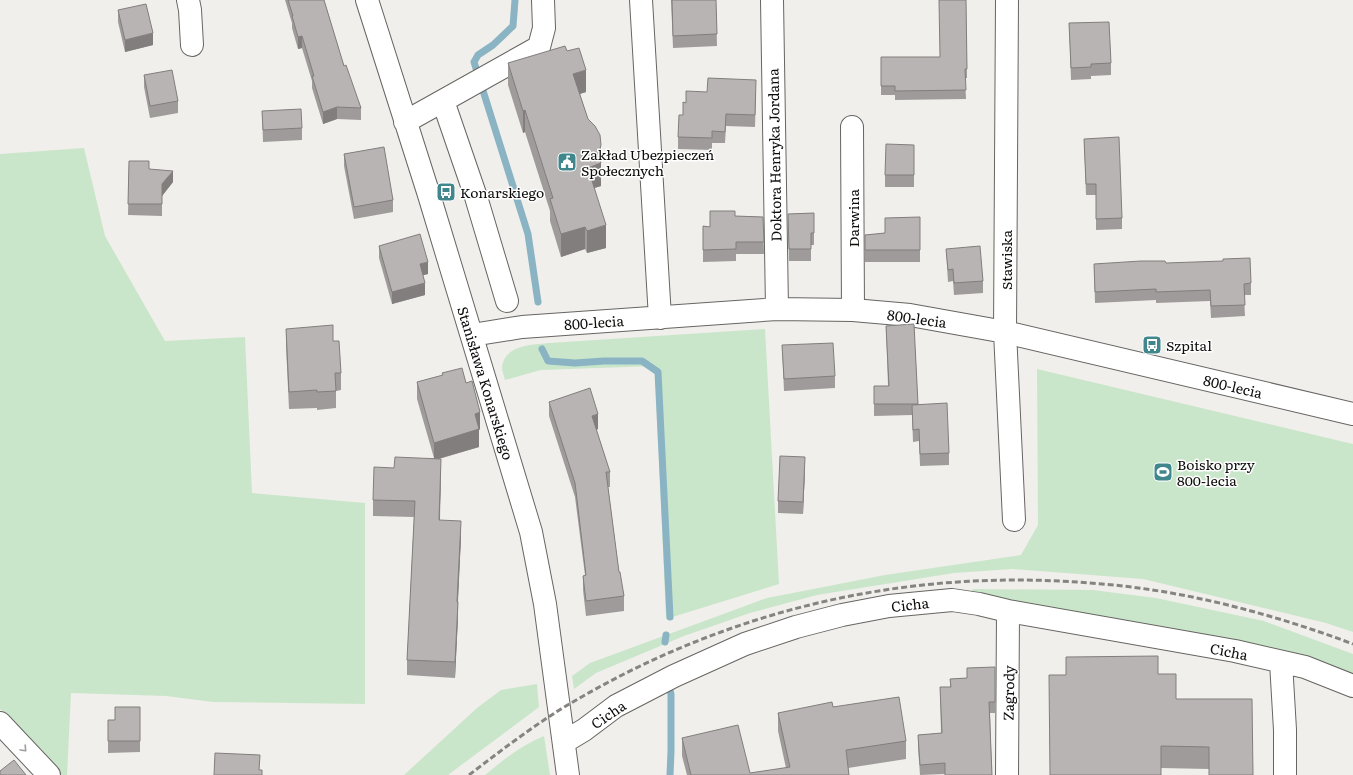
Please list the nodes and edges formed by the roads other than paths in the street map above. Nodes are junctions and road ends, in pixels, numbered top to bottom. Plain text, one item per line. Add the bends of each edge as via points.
1 (188, 0) edge
2 (367, 0) edge
3 (543, 0) edge
4 (641, 0) edge
5 (772, 0) edge
6 (1007, 0) edge
7 (192, 45) dead end
8 (443, 100) junction
9 (405, 122) junction
10 (852, 127) dead end
11 (507, 301) dead end
12 (777, 309) junction
13 (853, 310) junction
14 (660, 318) junction
15 (1006, 332) junction
16 (472, 335) junction
17 (1353, 414) edge
18 (1014, 520) dead end
19 (1008, 611) junction
20 (1281, 662) junction
21 (1353, 686) edge
22 (0, 722) edge
23 (564, 742) junction
24 (49, 775) edge
25 (568, 775) edge
26 (1007, 775) edge
27 (1285, 775) edge

1 - 7 street
2 - 9 street, Stanisława Konarskiego
3 - 8 street via 544,28 539,47
4 - 14 street
5 - 12 street, Doktora Henryka Jordana
6 - 15 street, Stawiska
8 - 9 street
8 - 11 street via 476,197
9 - 16 street, Stanisława Konarskiego
10 - 13 street, Darwina
12 - 13 street, 800-lecia
12 - 14 street, 800-lecia
13 - 15 street, 800-lecia via 910,315
14 - 16 street, 800-lecia via 522,327
15 - 17 street, 800-lecia
15 - 18 street, Stawiska
16 - 23 street, Stanisława Konarskiego via 531,532 545,604
19 - 20 street, Cicha via 1235,651
19 - 23 street, Cicha via 952,600 890,606 796,627 745,644 674,676 616,706
19 - 26 street, Zagrody
20 - 21 street, Cicha via 1305,667
20 - 27 street
22 -> 24 street
23 - 25 street, Stanisława Konarskiego

